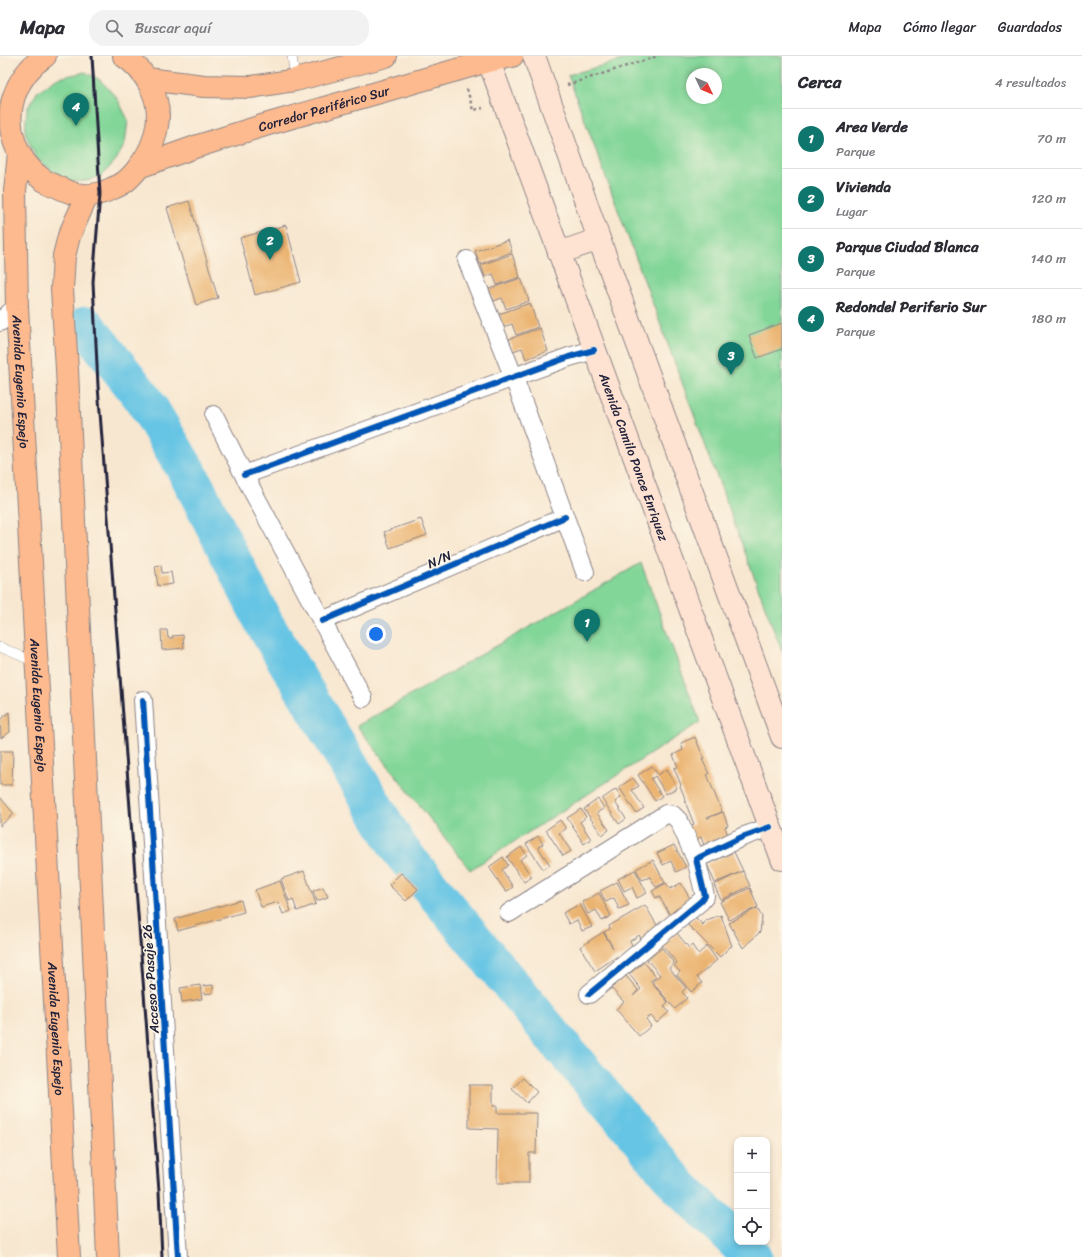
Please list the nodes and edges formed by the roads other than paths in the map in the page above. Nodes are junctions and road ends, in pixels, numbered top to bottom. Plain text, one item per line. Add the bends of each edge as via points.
1 (45, 56) edge
2 (124, 56) edge
3 (292, 56) edge
4 (386, 56) edge
5 (512, 56) edge
6 (534, 56) edge
7 (487, 59) edge
8 (147, 79) junction
9 (295, 80) junction
10 (10, 142) edge
11 (139, 167) junction
12 (87, 196) junction
13 (599, 239) junction
14 (559, 253) junction
15 (467, 260) dead end
16 (17, 306) junction
17 (0, 322) edge
18 (594, 350) junction
19 (514, 378) junction
20 (214, 415) dead end
21 (244, 475) junction
22 (565, 517) junction
23 (585, 572) dead end
24 (322, 621) junction
25 (0, 647) edge
26 (36, 663) junction
27 (363, 698) dead end
28 (143, 700) dead end
29 (782, 736) edge
30 (770, 827) junction
31 (696, 859) junction
32 (782, 859) edge
33 (509, 913) dead end
34 (589, 994) dead end
35 (69, 1257) edge
36 (108, 1257) edge
37 (178, 1257) edge

1 - 10 main road, Avenida Eugenio Espejo via 25,73 17,88 12,104
2 - 8 main road via 137,66
3 - 9 lane
4 - 9 main road
5 - 7 main road, Corredor Periférico Sur
6 - 13 main road
7 - 11 main road, Corredor Periférico Sur via 265,125
7 - 14 main road, Avenida Camilo Ponce Enriquez
8 - 9 main road via 204,86 251,87
8 - 11 main road via 154,93 158,123 149,153
10 - 12 main road via 43,180 72,193
10 - 16 main road, Avenida Eugenio Espejo via 15,190
11 - 12 main road via 126,182 100,194
12 - 36 main road via 68,236 62,289
13 - 14 main road
13 - 29 main road
14 - 18 main road, Avenida Camilo Ponce Enriquez
15 - 19 street
16 - 17 street
16 - 26 main road, Avenida Eugenio Espejo
18 - 19 street
18 - 30 main road, Avenida Camilo Ponce Enriquez
19 - 21 street
19 - 22 street
20 - 21 street
21 - 24 street
22 - 23 street
22 - 24 street, N/N
24 - 27 street
25 - 26 lane
26 - 35 main road, Avenida Eugenio Espejo
28 - 37 street, Acceso a Pasaje 26
30 - 31 street
30 - 32 main road, Avenida Camilo Ponce Enriquez
31 - 33 street via 679,821 673,815 666,814
31 - 34 street via 705,896 702,901

